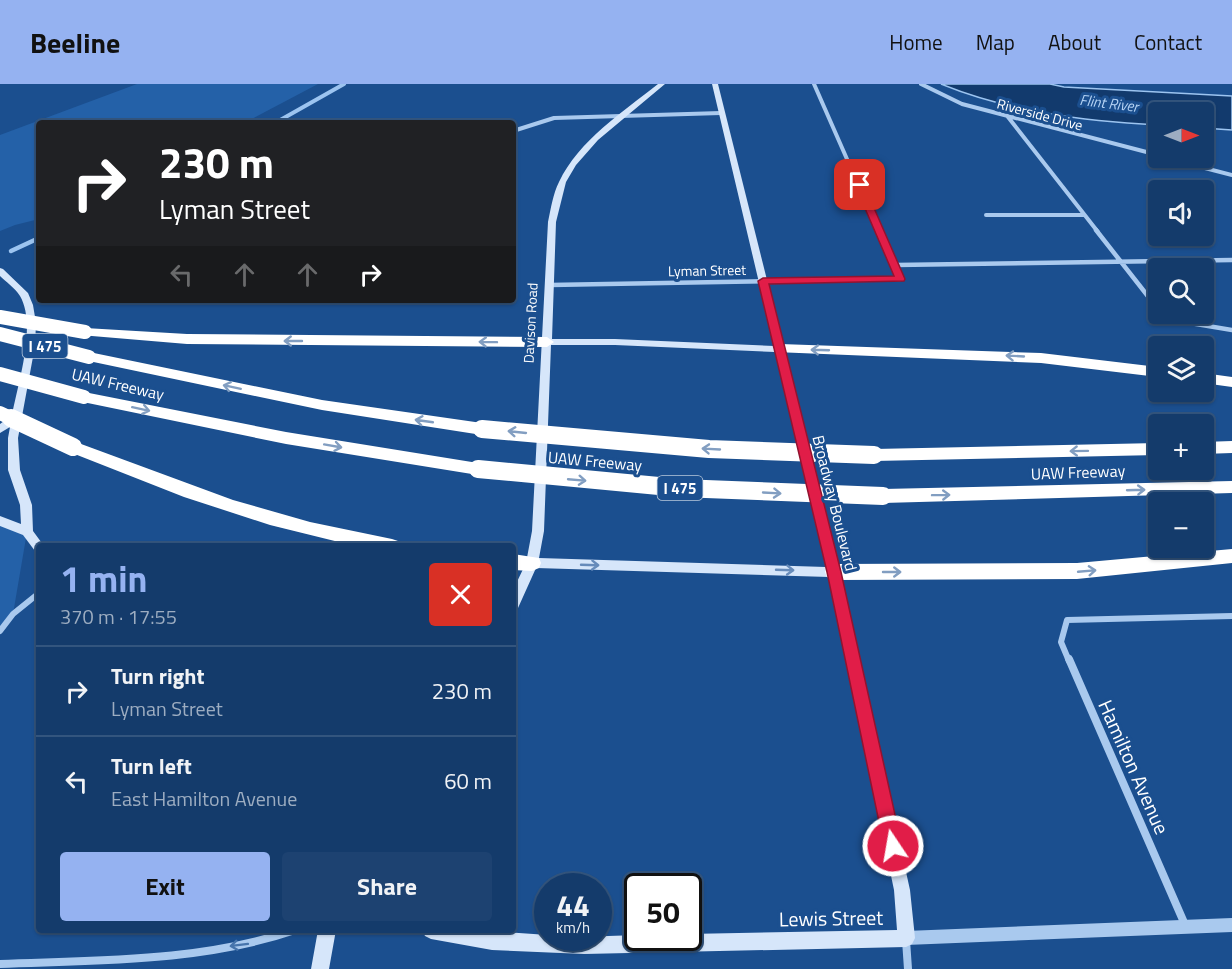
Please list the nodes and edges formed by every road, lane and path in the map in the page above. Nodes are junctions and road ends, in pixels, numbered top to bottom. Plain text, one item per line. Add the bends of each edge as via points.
1 (662, 84) edge
2 (715, 84) edge
3 (814, 84) edge
4 (921, 84) edge
5 (721, 113) junction
6 (626, 114) junction
7 (1008, 116) junction
8 (516, 130) edge
9 (1148, 152) edge
10 (1203, 168) edge
11 (1232, 176) edge
12 (1083, 214) junction
13 (986, 215) dead end
14 (1232, 260) edge
15 (1122, 262) junction
16 (896, 265) junction
17 (0, 272) edge
18 (763, 281) junction
19 (550, 285) junction
20 (1148, 296) edge
21 (0, 317) edge
22 (1196, 324) edge
23 (1232, 330) edge
24 (0, 334) edge
25 (547, 342) junction
26 (780, 349) junction
27 (1148, 371) edge
28 (0, 375) edge
29 (1214, 380) edge
30 (1232, 382) edge
31 (8, 415) edge
32 (0, 429) edge
33 (1232, 447) edge
34 (1214, 448) edge
35 (1148, 449) edge
36 (1232, 487) edge
37 (0, 521) edge
38 (27, 532) junction
39 (378, 543) edge
40 (36, 544) edge
41 (1232, 556) edge
42 (522, 562) edge
43 (834, 572) junction
44 (516, 590) edge
45 (36, 595) edge
46 (1232, 616) edge
47 (0, 632) edge
48 (1232, 925) edge
49 (1186, 927) junction
50 (286, 933) edge
51 (326, 933) edge
52 (448, 933) edge
53 (906, 938) junction
54 (0, 964) edge
55 (320, 969) edge
56 (908, 969) edge

1 - 6 main road, Davison Road
2 - 5 main road, Broadway Boulevard
3 - 16 street
4 - 7 street, Riverside Drive via 962,104
5 - 6 street
5 - 18 main road, Broadway Boulevard
6 - 8 street via 554,118
6 - 19 main road, Davison Road via 581,154 564,179 552,222
7 - 9 street, Riverside Drive
7 - 12 street
10 - 11 street
12 - 13 street
12 - 15 street
14 - 15 street
15 - 16 street
15 - 20 street
16 - 18 street, Lyman Street via 900,279
17 - 31 main road via 23,293 31,323 30,345
18 - 19 street, Lyman Street
18 - 26 main road, Broadway Boulevard
19 - 25 main road, Davison Road
25 -> 21 highway, bridge via 187,339 85,332
22 - 23 street
35 -> 24 highway, UAW Freeway / I 475, bridge via 874,455 709,449 482,429 322,405 89,357
25 - 26 main road
25 - 42 main road, Davison Road via 538,531
27 -> 26 highway via 1032,357
26 - 43 main road, Broadway Boulevard
28 -> 36 highway, UAW Freeway / I 475, bridge via 84,397 286,438 478,469 680,488 883,496
29 - 30 highway
31 - 32 main road
31 - 38 main road via 19,489 26,505
31 - 39 highway, bridge via 154,481 227,506
33 - 34 highway
37 - 38 main road
38 - 40 main road
43 -> 41 highway via 1077,571
42 -> 43 main road
42 - 44 main road, Davison Road
43 - 53 main road, Broadway Boulevard via 902,890
45 - 47 street via 13,614
46 - 49 street, Hamilton Avenue via 1067,620 1060,642
48 - 49 street, Lewis Street
49 - 53 street, Lewis Street
50 -> 54 street via 260,942 149,958
51 - 55 main road
52 - 53 main road, Lewis Street via 492,941 573,944
53 - 56 street, Broadway Boulevard

